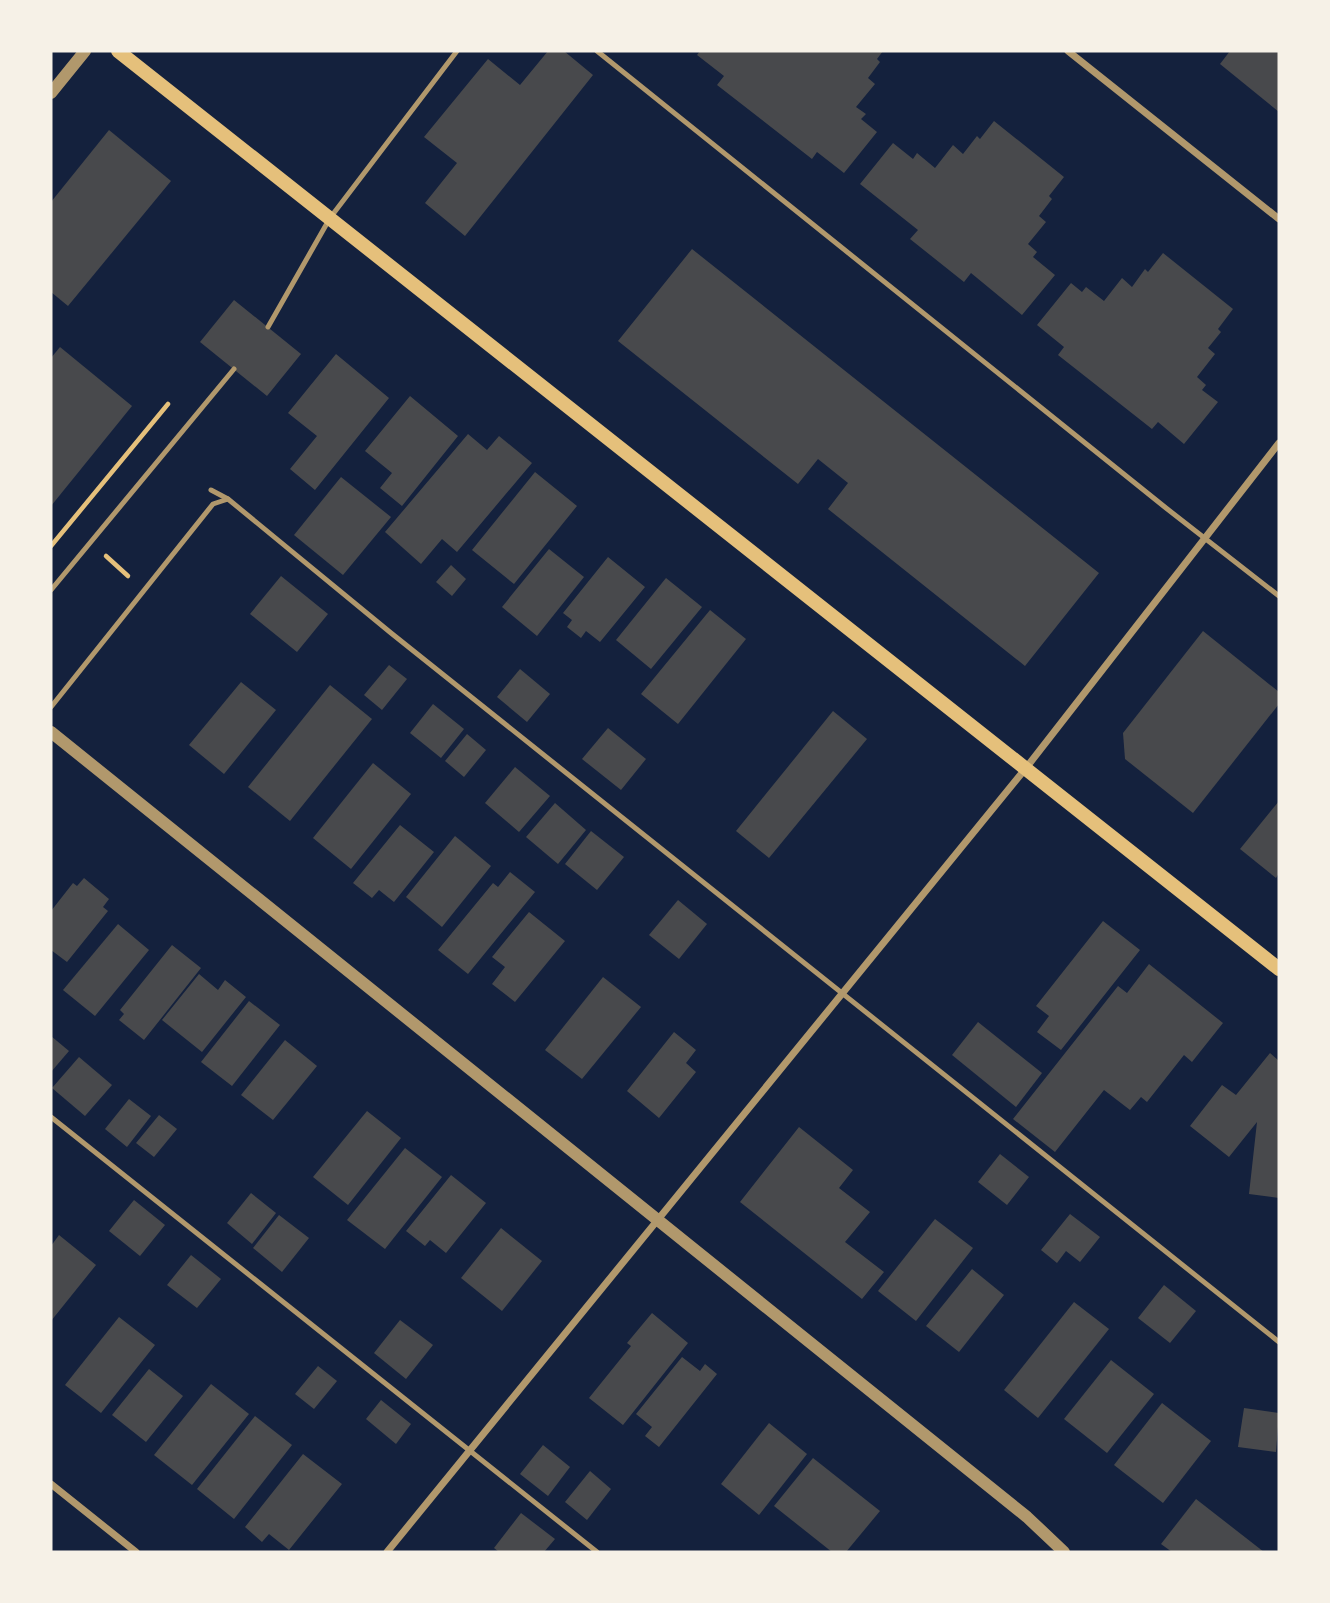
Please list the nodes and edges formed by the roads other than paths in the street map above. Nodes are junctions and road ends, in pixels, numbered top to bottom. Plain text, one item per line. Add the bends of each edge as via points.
1 (85, 51) edge
2 (118, 51) edge
3 (457, 51) edge
4 (597, 51) edge
5 (610, 51) edge
6 (1068, 51) edge
7 (605, 57) junction
8 (51, 93) edge
9 (330, 218) junction
10 (1279, 219) edge
11 (268, 327) dead end
12 (234, 369) dead end
13 (1279, 443) edge
14 (211, 490) dead end
15 (228, 499) junction
16 (1204, 538) junction
17 (51, 590) edge
18 (1279, 596) edge
19 (51, 707) edge
20 (51, 732) edge
21 (1026, 768) junction
22 (1279, 969) edge
23 (842, 993) junction
24 (51, 1117) edge
25 (657, 1219) junction
26 (1279, 1342) edge
27 (469, 1451) junction
28 (51, 1484) edge
29 (136, 1552) edge
30 (387, 1552) edge
31 (597, 1552) edge
32 (1064, 1552) edge

1 - 8 street
2 - 9 main road
3 - 9 lane
4 - 7 lane
5 - 7 lane
6 - 10 street
7 - 16 lane
9 - 11 lane
9 - 21 main road
12 - 17 lane
13 - 16 street
14 - 15 lane
15 - 19 lane via 213,504
15 - 23 lane
16 - 18 lane
16 - 21 street
20 - 25 street
21 - 22 main road
21 - 23 street
23 - 25 street
23 - 26 lane
24 - 27 lane
25 - 27 street
25 - 32 street via 1027,1517
27 - 30 street
27 - 31 lane
28 - 29 street

